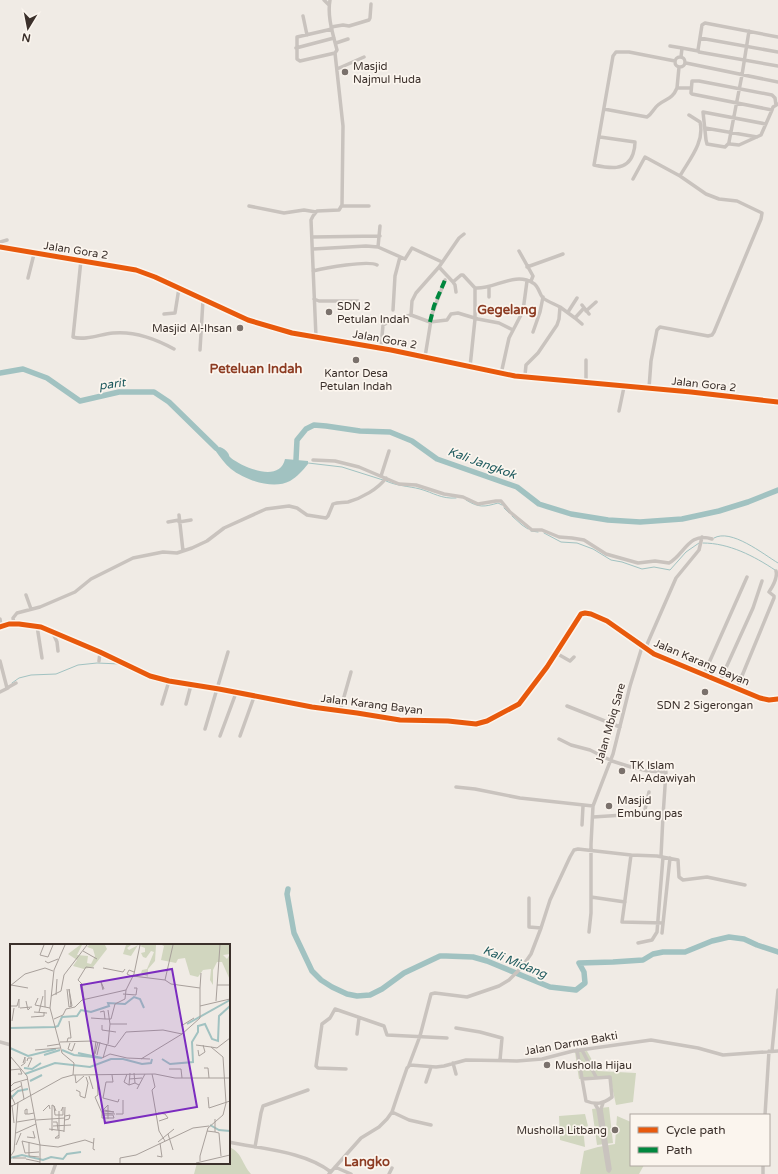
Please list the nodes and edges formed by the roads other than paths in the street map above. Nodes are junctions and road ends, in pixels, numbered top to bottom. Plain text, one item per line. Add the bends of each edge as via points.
1 (324, 0) edge
2 (330, 0) edge
3 (371, 4) dead end
4 (329, 5) junction
5 (303, 16) dead end
6 (331, 28) junction
7 (749, 31) junction
8 (307, 34) junction
9 (778, 37) edge
10 (334, 38) junction
11 (700, 38) junction
12 (348, 39) dead end
13 (336, 43) junction
14 (670, 46) dead end
15 (747, 46) junction
16 (296, 48) junction
17 (682, 48) junction
18 (698, 51) junction
19 (335, 52) junction
20 (778, 52) edge
21 (364, 57) dead end
22 (681, 57) junction
23 (744, 60) junction
24 (675, 61) junction
25 (686, 63) junction
26 (778, 66) edge
27 (679, 67) junction
28 (337, 69) junction
29 (742, 75) junction
30 (778, 82) edge
31 (677, 88) junction
32 (691, 88) junction
33 (740, 89) junction
34 (737, 103) junction
35 (777, 105) edge
36 (604, 109) junction
37 (772, 110) junction
38 (689, 115) dead end
39 (734, 118) junction
40 (766, 124) junction
41 (705, 128) junction
42 (730, 133) junction
43 (600, 137) junction
44 (758, 137) junction
45 (729, 143) junction
46 (680, 176) junction
47 (633, 179) dead end
48 (249, 206) dead end
49 (342, 206) junction
50 (369, 206) dead end
51 (316, 212) junction
52 (380, 226) dead end
53 (464, 234) dead end
54 (380, 236) junction
55 (312, 237) junction
56 (6, 240) dead end
57 (0, 242) edge
58 (0, 247) edge
59 (378, 247) junction
60 (313, 249) junction
61 (519, 251) dead end
62 (34, 254) junction
63 (563, 254) dead end
64 (400, 257) junction
65 (80, 260) junction
66 (442, 262) junction
67 (377, 265) dead end
68 (439, 267) junction
69 (527, 267) junction
70 (313, 271) junction
71 (28, 278) dead end
72 (445, 280) dead end
73 (529, 281) junction
74 (453, 282) junction
75 (179, 288) junction
76 (475, 288) junction
77 (489, 288) junction
78 (456, 292) dead end
79 (489, 297) dead end
80 (542, 297) junction
81 (577, 298) dead end
82 (314, 299) junction
83 (203, 300) junction
84 (358, 301) dead end
85 (596, 302) dead end
86 (560, 307) junction
87 (584, 308) junction
88 (393, 310) dead end
89 (568, 312) junction
90 (164, 314) dead end
91 (589, 314) dead end
92 (411, 315) junction
93 (475, 318) junction
94 (575, 318) junction
95 (430, 322) junction
96 (582, 324) dead end
97 (513, 330) junction
98 (532, 332) dead end
99 (316, 337) junction
100 (380, 348) junction
101 (174, 349) dead end
102 (200, 350) dead end
103 (424, 357) junction
104 (586, 360) dead end
105 (470, 367) junction
106 (501, 374) junction
107 (523, 377) junction
108 (586, 384) junction
109 (624, 387) junction
110 (650, 388) junction
111 (778, 402) edge
112 (619, 411) dead end
113 (389, 451) dead end
114 (313, 460) dead end
115 (381, 476) junction
116 (385, 480) junction
117 (179, 515) dead end
118 (191, 520) dead end
119 (179, 521) junction
120 (168, 522) dead end
121 (702, 537) junction
122 (712, 539) dead end
123 (183, 551) junction
124 (776, 571) dead end
125 (747, 577) dead end
126 (762, 581) dead end
127 (26, 595) dead end
128 (31, 609) junction
129 (0, 619) edge
130 (14, 624) junction
131 (37, 626) junction
132 (1, 627) edge
133 (52, 631) junction
134 (643, 648) junction
135 (58, 651) dead end
136 (100, 652) junction
137 (228, 652) dead end
138 (556, 653) junction
139 (574, 657) dead end
140 (42, 658) dead end
141 (0, 661) edge
142 (99, 661) dead end
143 (351, 672) dead end
144 (704, 674) junction
145 (169, 681) junction
146 (720, 681) junction
147 (16, 683) dead end
148 (191, 685) junction
149 (7, 688) junction
150 (737, 688) junction
151 (216, 689) junction
152 (0, 692) edge
153 (236, 693) junction
154 (254, 696) junction
155 (778, 699) edge
156 (162, 704) dead end
157 (186, 704) dead end
158 (567, 706) dead end
159 (340, 711) junction
160 (620, 727) junction
161 (205, 729) dead end
162 (220, 736) dead end
163 (240, 736) dead end
164 (559, 739) dead end
165 (610, 760) junction
166 (456, 787) dead end
167 (649, 792) dead end
168 (583, 806) junction
169 (593, 806) junction
170 (644, 814) junction
171 (663, 816) junction
172 (593, 818) junction
173 (582, 825) dead end
174 (591, 851) junction
175 (631, 855) junction
176 (662, 857) junction
177 (670, 858) junction
178 (745, 885) dead end
179 (591, 897) junction
180 (529, 898) dead end
181 (625, 902) junction
182 (658, 922) junction
183 (663, 923) junction
184 (541, 928) junction
185 (589, 932) dead end
186 (662, 933) dead end
187 (638, 942) dead end
188 (778, 990) edge
189 (359, 1018) junction
190 (456, 1028) dead end
191 (357, 1034) dead end
192 (420, 1036) junction
193 (447, 1038) dead end
194 (0, 1042) edge
195 (10, 1045) edge
196 (578, 1050) junction
197 (582, 1050) junction
198 (770, 1051) junction
199 (778, 1051) edge
200 (500, 1060) junction
201 (453, 1063) junction
202 (409, 1065) junction
203 (431, 1067) junction
204 (346, 1069) dead end
205 (456, 1074) dead end
206 (596, 1077) junction
207 (582, 1079) junction
208 (426, 1082) dead end
209 (308, 1090) dead end
210 (603, 1103) junction
211 (594, 1104) junction
212 (599, 1109) junction
213 (392, 1112) junction
214 (765, 1114) edge
215 (431, 1125) dead end
216 (230, 1142) edge
217 (605, 1145) junction
218 (255, 1147) junction
219 (56, 1164) edge
220 (335, 1167) junction
221 (392, 1168) dead end
222 (330, 1173) edge
223 (52, 1174) edge
224 (351, 1174) edge
225 (389, 1174) edge

1 - 4 street
2 - 4 street
3 - 6 street via 369,20
4 - 6 street
5 - 8 street
6 - 8 street
6 - 10 street
7 - 9 street
7 - 11 street via 705,23 702,25
7 - 15 street
8 - 16 street via 297,37
10 - 13 street
10 - 16 street
11 - 15 street
11 - 18 street
12 - 13 street
13 - 19 street
14 - 17 street
15 - 20 street
15 - 23 street
16 - 19 street via 297,59 300,61
17 - 18 street
17 - 22 street
18 - 23 street
19 - 28 street
21 - 28 street
22 - 24 street
22 - 25 street
23 - 26 street
23 - 29 street
24 - 27 street
24 - 36 street via 616,52 613,56
25 - 27 street
25 - 29 street
27 - 31 street
28 - 49 street via 342,126
29 - 30 street
29 - 33 street
31 - 32 street
31 - 36 street via 670,98 657,106 647,117
32 - 33 street via 694,80
32 - 34 street via 694,95
33 - 34 street
33 - 35 street via 772,95
34 - 37 street
34 - 39 street
35 - 37 street
36 - 43 street
37 - 40 street
38 - 46 street via 700,122 700,138
39 - 40 street
39 - 41 street via 703,112
39 - 42 street
40 - 44 street
41 - 42 street
41 - 45 street via 707,144 725,147
42 - 44 street
42 - 45 street
43 - 43 street via 594,164 617,168 626,164 633,155 635,142
44 - 45 street via 739,145
46 - 47 street via 644,157
46 - 110 street via 706,194 745,204 762,213 762,216 712,335 660,327 657,330 651,361
48 - 51 street via 284,213 304,210
49 - 50 street
49 - 51 street via 338,210
51 - 55 street via 311,223
52 - 54 street
53 - 66 street
54 - 55 street
54 - 59 street
55 - 60 street
56 - 57 street
58 - 62 street, Jalan Gora 2
59 - 60 street
59 - 64 street
60 - 70 street
61 - 69 street
62 - 65 street, Jalan Gora 2
62 - 71 street
63 - 69 street
64 - 66 street via 407,258 412,248
64 - 88 street via 395,276
65 - 75 street, Jalan Gora 2 via 136,270
65 - 101 street via 73,337 129,334 152,339
66 - 68 street
67 - 70 street via 364,263
68 - 74 street
68 - 92 street via 414,296
69 - 73 street via 533,276
70 - 82 street
72 - 95 street
73 - 77 street via 516,280
73 - 80 street via 536,285
73 - 97 street via 523,311
74 - 76 street via 462,274
74 - 78 street
75 - 83 street, Jalan Gora 2
75 - 90 street via 175,312
76 - 77 street
76 - 93 street
77 - 79 street
80 - 86 street
80 - 98 street via 540,312
81 - 89 street
82 - 84 street
82 - 99 street
83 - 99 street, Jalan Gora 2 via 281,331
83 - 102 street
85 - 87 street
86 - 89 street
86 - 107 street via 557,325 526,366 526,375
87 - 91 street
87 - 94 street
89 - 94 street
92 - 95 street
92 - 100 street via 383,325
93 - 95 street via 454,313 450,314 447,320
93 - 97 street via 499,323
93 - 105 street
94 - 96 street
95 - 103 street
97 - 106 street via 508,340
99 - 100 street, Jalan Gora 2
100 - 103 street, Jalan Gora 2
103 - 105 street, Jalan Gora 2
104 - 108 street
105 - 106 street, Jalan Gora 2
106 - 107 street, Jalan Gora 2
107 - 108 street, Jalan Gora 2
108 - 109 street, Jalan Gora 2
109 - 110 street, Jalan Gora 2
109 - 112 street
110 - 111 street, Jalan Gora 2
113 - 115 street
114 - 115 street via 337,462
115 - 116 street
116 - 121 street via 416,485 466,498 482,505 501,501 532,530 584,540 606,554 640,563 669,563 687,544
116 - 123 street via 377,488 356,499 333,504 326,518 307,515 292,506 271,508 238,521
117 - 119 street
118 - 119 street
119 - 120 street
119 - 123 street
121 - 122 street
121 - 134 street, Jalan Mbiq Sare via 699,550 676,578
123 - 128 street via 133,558 91,579 75,592 45,606
124 - 150 street via 774,586 769,592 774,598
125 - 144 street
126 - 146 street
127 - 128 street
128 - 130 street via 16,614 13,618
129 - 132 street
130 - 131 street, Jalan Karang Bayan
130 - 132 street, Jalan Karang Bayan
131 - 133 street, Jalan Karang Bayan
131 - 140 street
133 - 135 street
133 - 136 street, Jalan Karang Bayan
134 - 138 street, Jalan Karang Bayan via 607,621 585,612 578,617
134 - 144 street, Jalan Karang Bayan
134 - 160 street, Jalan Mbiq Sare via 632,677
136 - 142 street
136 - 145 street, Jalan Karang Bayan via 150,676
137 - 151 street
138 - 139 street via 570,661
138 - 159 street, Jalan Karang Bayan via 519,704 482,723 406,721
141 - 149 street
143 - 159 street
144 - 146 street, Jalan Karang Bayan
145 - 148 street, Jalan Karang Bayan
145 - 156 street
146 - 150 street, Jalan Karang Bayan
147 - 149 street
148 - 151 street, Jalan Karang Bayan
148 - 157 street
149 - 152 street
150 - 155 street, Jalan Karang Bayan via 763,699
151 - 153 street, Jalan Karang Bayan
151 - 161 street
153 - 154 street, Jalan Karang Bayan
153 - 162 street
154 - 159 street, Jalan Karang Bayan
154 - 163 street
158 - 160 street
160 - 165 street, Jalan Mbiq Sare
164 - 165 street
165 - 169 street, Jalan Mbiq Sare
165 - 171 street via 633,768 666,772
166 - 168 street
167 - 170 street
168 - 169 street
168 - 173 street
169 - 172 street, Jalan Mbiq Sare
170 - 171 street
170 - 172 street
171 - 176 street
172 - 174 street, Jalan Mbiq Sare
174 - 175 street
174 - 179 street, Jalan Mbiq Sare
174 - 184 street via 577,849 572,852 550,900
175 - 176 street
175 - 181 street
176 - 177 street
176 - 182 street
177 - 178 street via 679,860 679,877 683,880 707,877
177 - 183 street
179 - 181 street
179 - 185 street, Jalan Mbiq Sare
180 - 184 street via 528,927
181 - 182 street via 622,922
182 - 183 street
182 - 187 street via 653,939
183 - 186 street
184 - 192 street via 530,954 506,983 464,997 431,994
188 - 198 street
189 - 191 street
189 - 192 street via 384,1026 387,1035
189 - 204 street via 336,1009 321,1025 316,1066
190 - 200 street via 502,1038
192 - 193 street
192 - 202 street
194 - 195 street
196 - 197 street, Jalan Darma Bakti
196 - 200 street, Jalan Darma Bakti via 542,1060
196 - 207 street
197 - 198 street, Jalan Darma Bakti via 651,1040 723,1054
197 - 206 street
198 - 199 street, Jalan Darma Bakti
198 - 214 street
200 - 201 street, Jalan Darma Bakti via 466,1060
201 - 203 street, Jalan Darma Bakti
201 - 205 street
202 - 203 street, Jalan Darma Bakti
202 - 213 street
203 - 208 street
206 - 207 street
206 - 210 street via 610,1078 612,1097
207 - 211 street via 586,1101
209 - 218 street via 263,1106
210 - 211 street
210 - 212 street
211 - 212 street
212 - 217 street
213 - 215 street via 409,1120
213 - 220 street via 385,1122 361,1138
216 - 218 street
217 - 217 street via 608,1170 610,1171
218 - 222 street via 301,1158 322,1166
219 - 223 street
220 - 222 street
220 - 224 street
221 - 225 street

